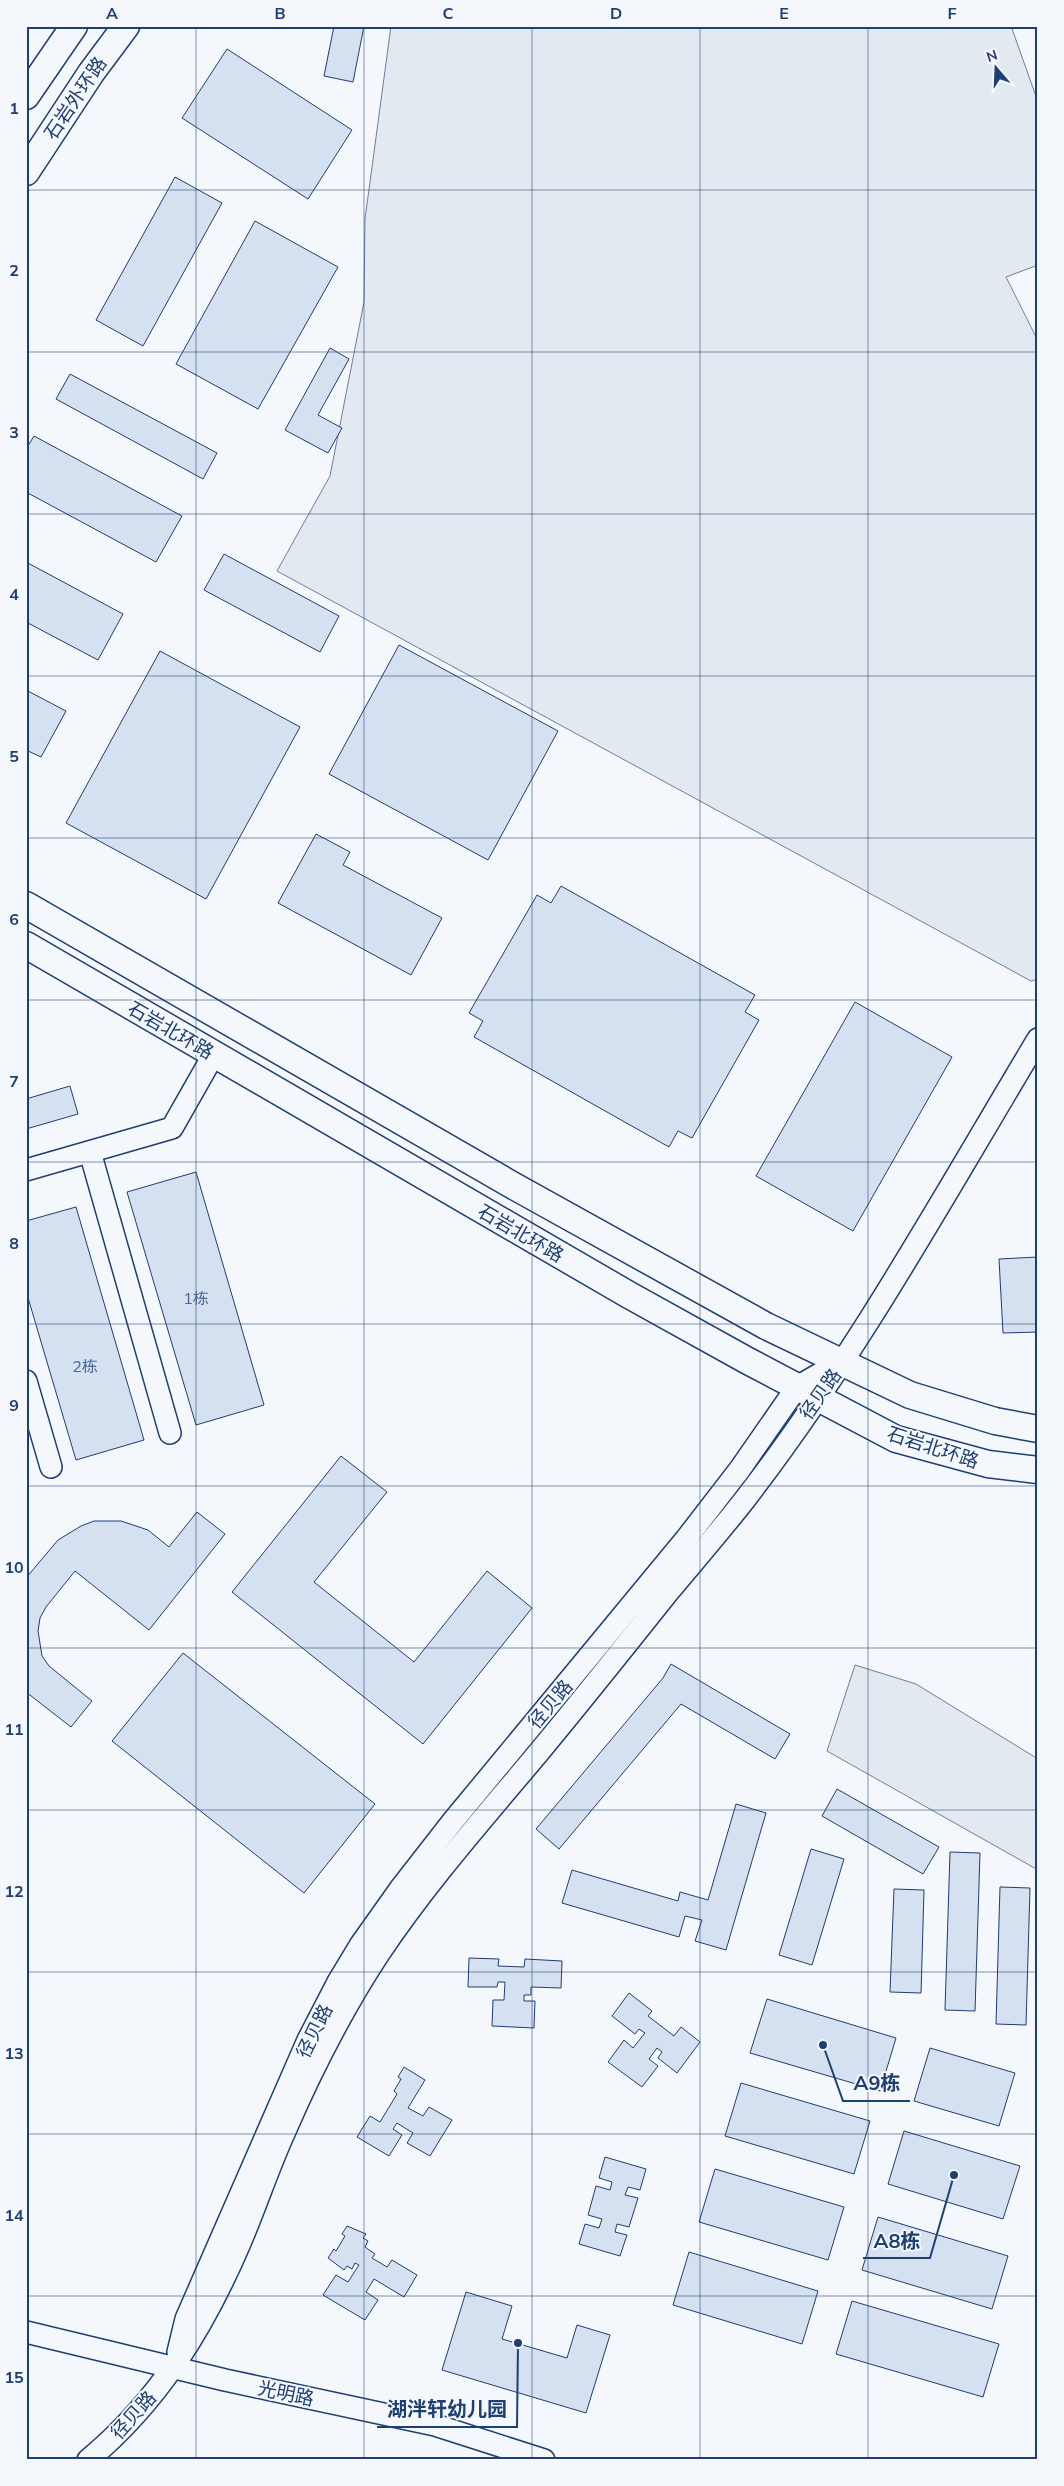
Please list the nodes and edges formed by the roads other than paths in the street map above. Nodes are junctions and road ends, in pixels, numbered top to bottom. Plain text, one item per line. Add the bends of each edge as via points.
1 (74, 26) edge
2 (126, 26) edge
3 (26, 96) edge
4 (26, 172) edge
5 (26, 905) edge
6 (26, 945) edge
7 (1038, 1039) edge
8 (214, 1054) junction
9 (90, 1152) junction
10 (26, 1170) edge
11 (843, 1361) junction
12 (26, 1381) edge
13 (807, 1392) junction
14 (1038, 1429) edge
15 (170, 1433) dead end
16 (51, 1467) dead end
17 (1038, 1470) edge
18 (26, 2332) edge
19 (174, 2367) junction
20 (88, 2460) edge
21 (544, 2460) edge

1 - 3 main road
2 - 4 main road, 石岩外环路
5 - 11 main road, 石岩北环路 via 512,1185 766,1326
6 - 8 main road, 石岩北环路
7 - 11 street
8 - 9 street via 172,1128
8 - 13 main road, 石岩北环路 via 629,1295
9 - 10 street
9 - 15 street
11 - 13 street, 径贝路
11 - 14 main road, 石岩北环路 via 910,1395 995,1422
12 - 16 street
13 - 17 main road, 石岩北环路 via 896,1439 988,1464
13 - 19 street, 径贝路 via 740,1469 453,1821 361,1944 308,2040 186,2319
18 - 19 street, 光明路
19 - 20 street, 径贝路 via 126,2425
19 - 21 street, 光明路 via 435,2425

